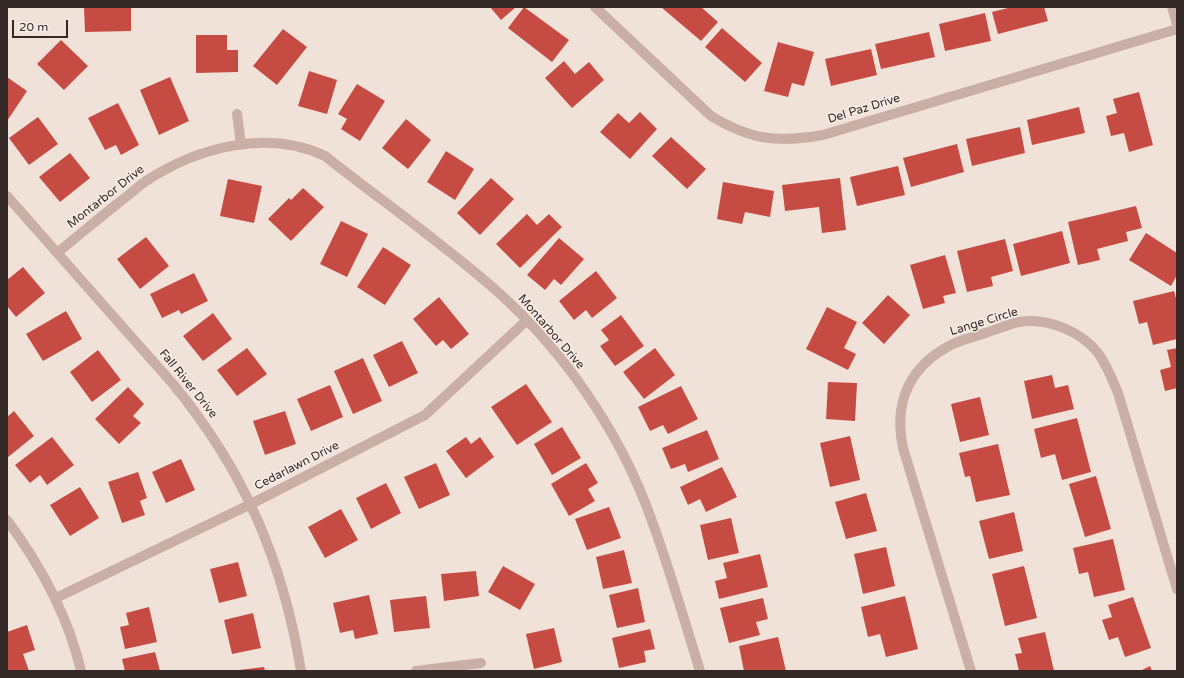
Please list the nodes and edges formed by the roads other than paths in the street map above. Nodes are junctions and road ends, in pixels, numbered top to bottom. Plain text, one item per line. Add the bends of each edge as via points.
1 (595, 7) edge
2 (1172, 7) edge
3 (1177, 24) edge
4 (1177, 29) edge
5 (237, 114) dead end
6 (241, 144) junction
7 (7, 196) edge
8 (58, 252) junction
9 (526, 321) junction
10 (251, 504) junction
11 (7, 520) edge
12 (1177, 589) edge
13 (56, 598) junction
14 (481, 663) dead end
15 (82, 671) edge
16 (301, 671) edge
17 (416, 671) edge
18 (700, 671) edge
19 (971, 671) edge

1 - 4 street, Del Paz Drive via 711,116 754,136 777,140 822,135
2 - 3 street
5 - 6 street
6 - 8 street, Montarbor Drive via 196,156 172,166 145,182
6 - 9 street, Montarbor Drive via 288,144 308,148 325,156 477,274
7 - 8 street, Fall River Drive
8 - 10 street, Fall River Drive via 196,412
9 - 10 street, Cedarlawn Drive via 425,415
9 - 18 street, Montarbor Drive via 570,371 605,422 634,477 646,504
10 - 13 street, Cedarlawn Drive
10 - 16 street, Fall River Drive via 272,550 285,591
11 - 13 street via 38,565
12 - 19 street, Lange Circle via 1118,393 1109,369 1097,352 1082,337 1042,322 1020,322 954,343 920,366 908,386 902,404 899,429
13 - 15 street
14 - 17 street

